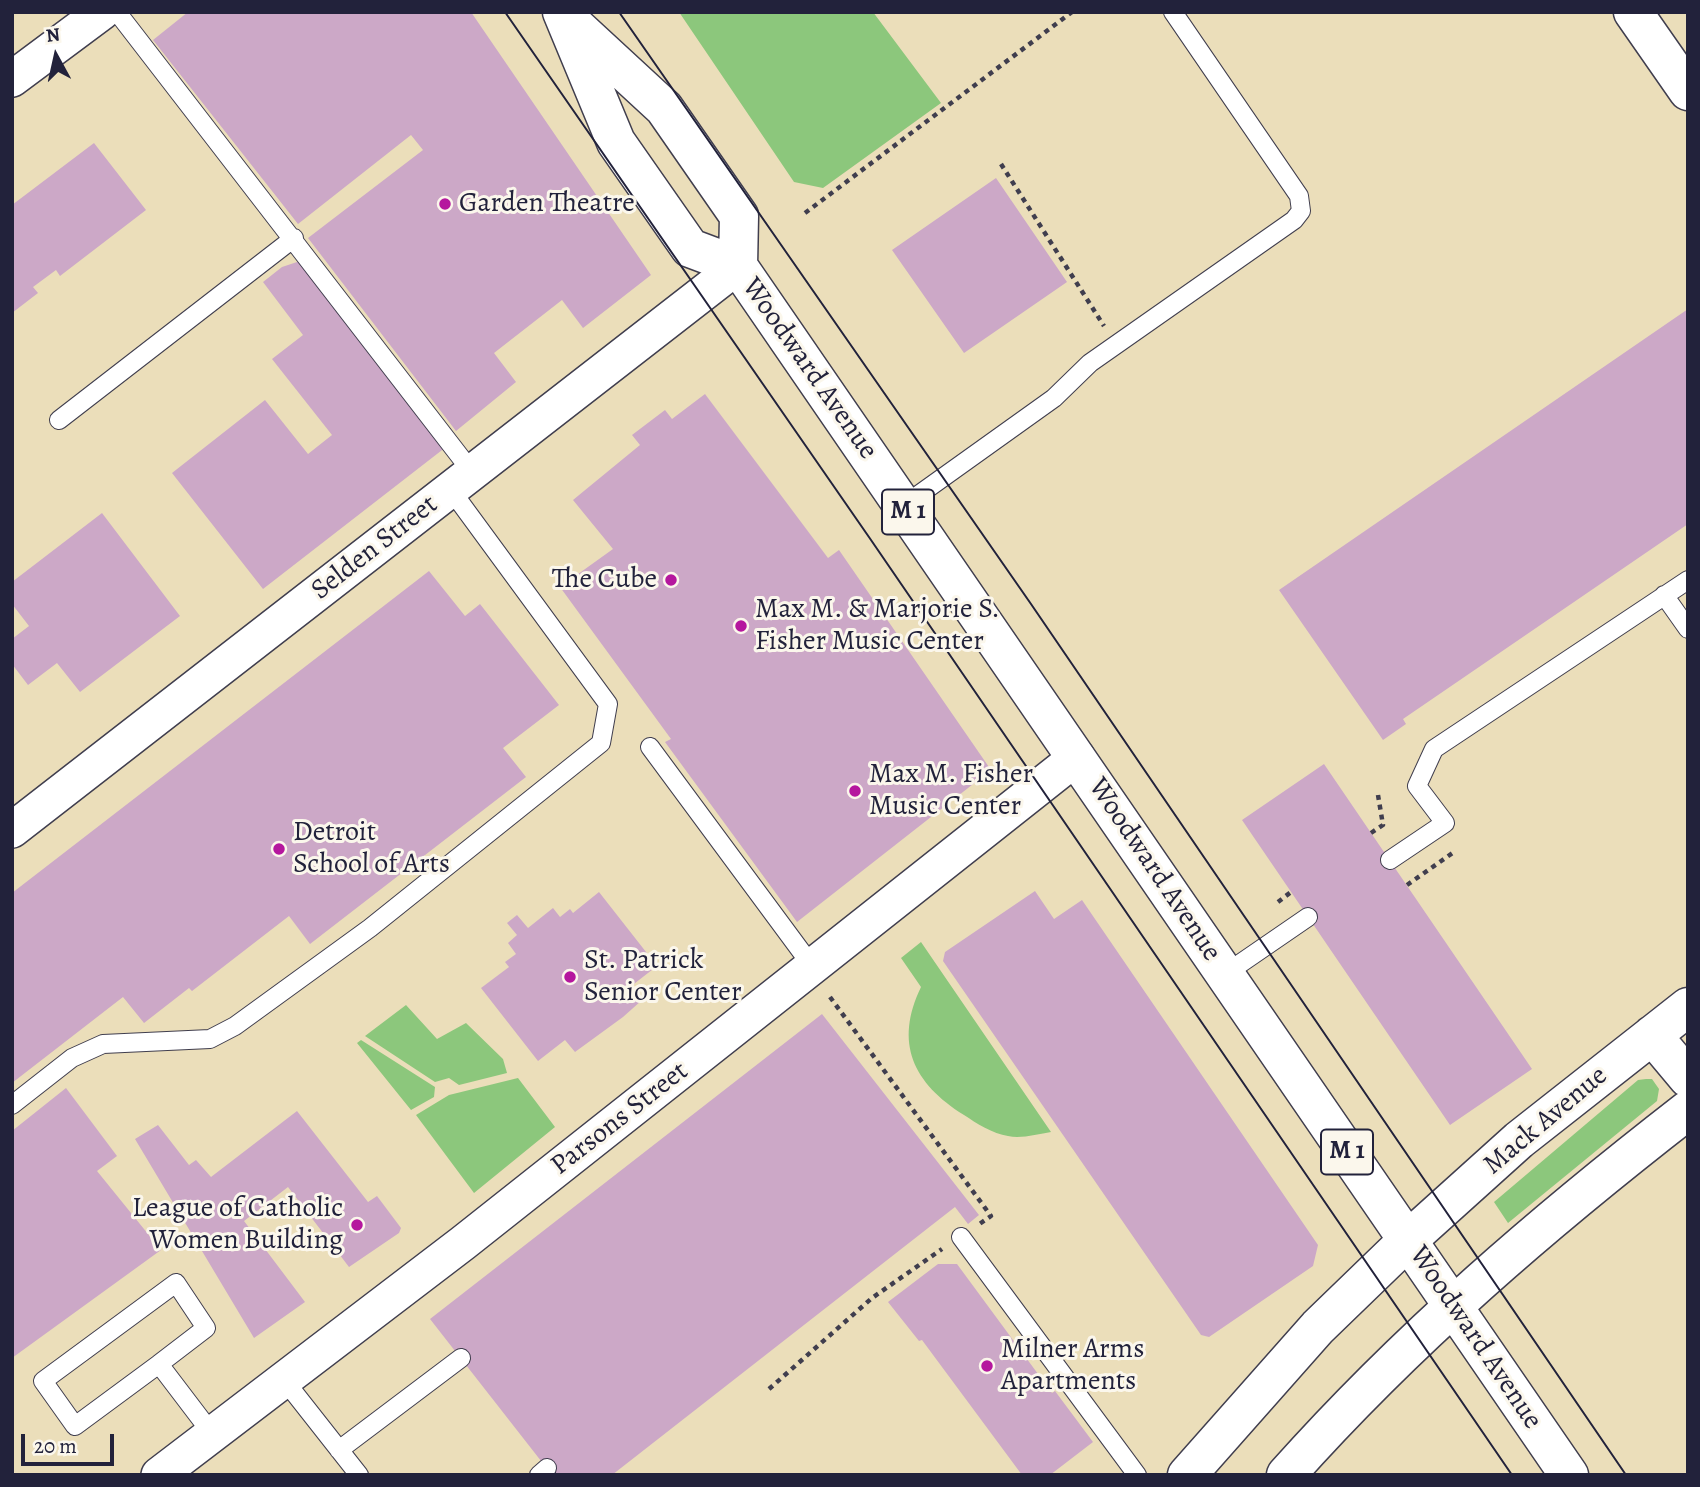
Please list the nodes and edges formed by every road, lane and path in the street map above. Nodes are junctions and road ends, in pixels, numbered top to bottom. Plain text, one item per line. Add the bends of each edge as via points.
1 (102, 12) edge
2 (117, 12) edge
3 (1072, 12) edge
4 (1173, 12) edge
5 (1633, 12) edge
6 (564, 15) edge
7 (12, 79) edge
8 (1688, 91) edge
9 (1001, 164) dead end
10 (805, 214) dead end
11 (294, 238) junction
12 (738, 266) junction
13 (1098, 318) dead end
14 (59, 420) dead end
15 (462, 481) junction
16 (903, 506) junction
17 (1688, 580) edge
18 (1664, 595) junction
19 (1688, 629) edge
20 (650, 747) dead end
21 (1077, 757) junction
22 (1378, 795) dead end
23 (12, 830) edge
24 (1371, 833) dead end
25 (1454, 852) dead end
26 (1390, 860) dead end
27 (1407, 885) dead end
28 (1291, 892) dead end
29 (1278, 902) dead end
30 (1308, 917) dead end
31 (812, 966) junction
32 (1225, 974) junction
33 (830, 997) dead end
34 (1688, 1007) edge
35 (1652, 1035) junction
36 (1688, 1078) edge
37 (12, 1105) edge
38 (1688, 1110) edge
39 (961, 1237) junction
40 (1408, 1240) junction
41 (1453, 1307) junction
42 (461, 1358) dead end
43 (159, 1364) junction
44 (285, 1381) junction
45 (769, 1389) dead end
46 (213, 1435) junction
47 (340, 1450) junction
48 (159, 1475) edge
49 (359, 1475) edge
50 (1137, 1475) edge
51 (1187, 1475) edge
52 (1286, 1475) edge
53 (1569, 1475) edge

1 - 7 street
2 - 11 lane
3 - 10 path
4 - 16 lane via 1299,196 1301,211 1090,363 1054,398
5 - 8 main road
6 - 12 main road, Woodward Avenue via 615,142 690,248
6 - 12 main road, Woodward Avenue via 664,108 703,164 739,216
9 - 13 path
11 - 14 lane
11 - 15 lane
12 - 15 street, Selden Street
12 - 16 main road, Woodward Avenue / M 1
15 - 23 street, Selden Street
15 - 37 lane via 608,704 601,743 370,928 235,1026 211,1040 103,1044 72,1058
16 - 21 main road, Woodward Avenue / M 1
17 - 18 lane
18 - 19 lane
18 - 26 lane via 1434,749 1418,786 1445,822
20 - 31 lane
21 - 31 street, Parsons Street
21 - 32 main road, Woodward Avenue / M 1
22 - 24 path via 1383,825
25 - 27 path
28 - 29 path
30 - 32 lane
31 - 44 street, Parsons Street
32 - 40 main road, Woodward Avenue / M 1
33 - 39 path via 991,1216
34 - 35 main road, Mack Avenue
35 - 36 main road
35 - 40 main road, Mack Avenue via 1519,1140
38 - 41 main road via 1567,1205
39 - 45 path via 872,1298
39 - 50 lane
40 - 41 main road, Woodward Avenue / M 1
40 - 51 main road, Mack Avenue via 1318,1328
41 - 52 main road
41 - 53 main road, Woodward Avenue / M 1
42 - 47 lane
43 - 43 lane via 206,1328 176,1283 43,1381 75,1426
43 - 46 lane
44 - 46 street, Parsons Street
44 - 47 lane
46 - 48 street, Parsons Street
47 - 49 lane

